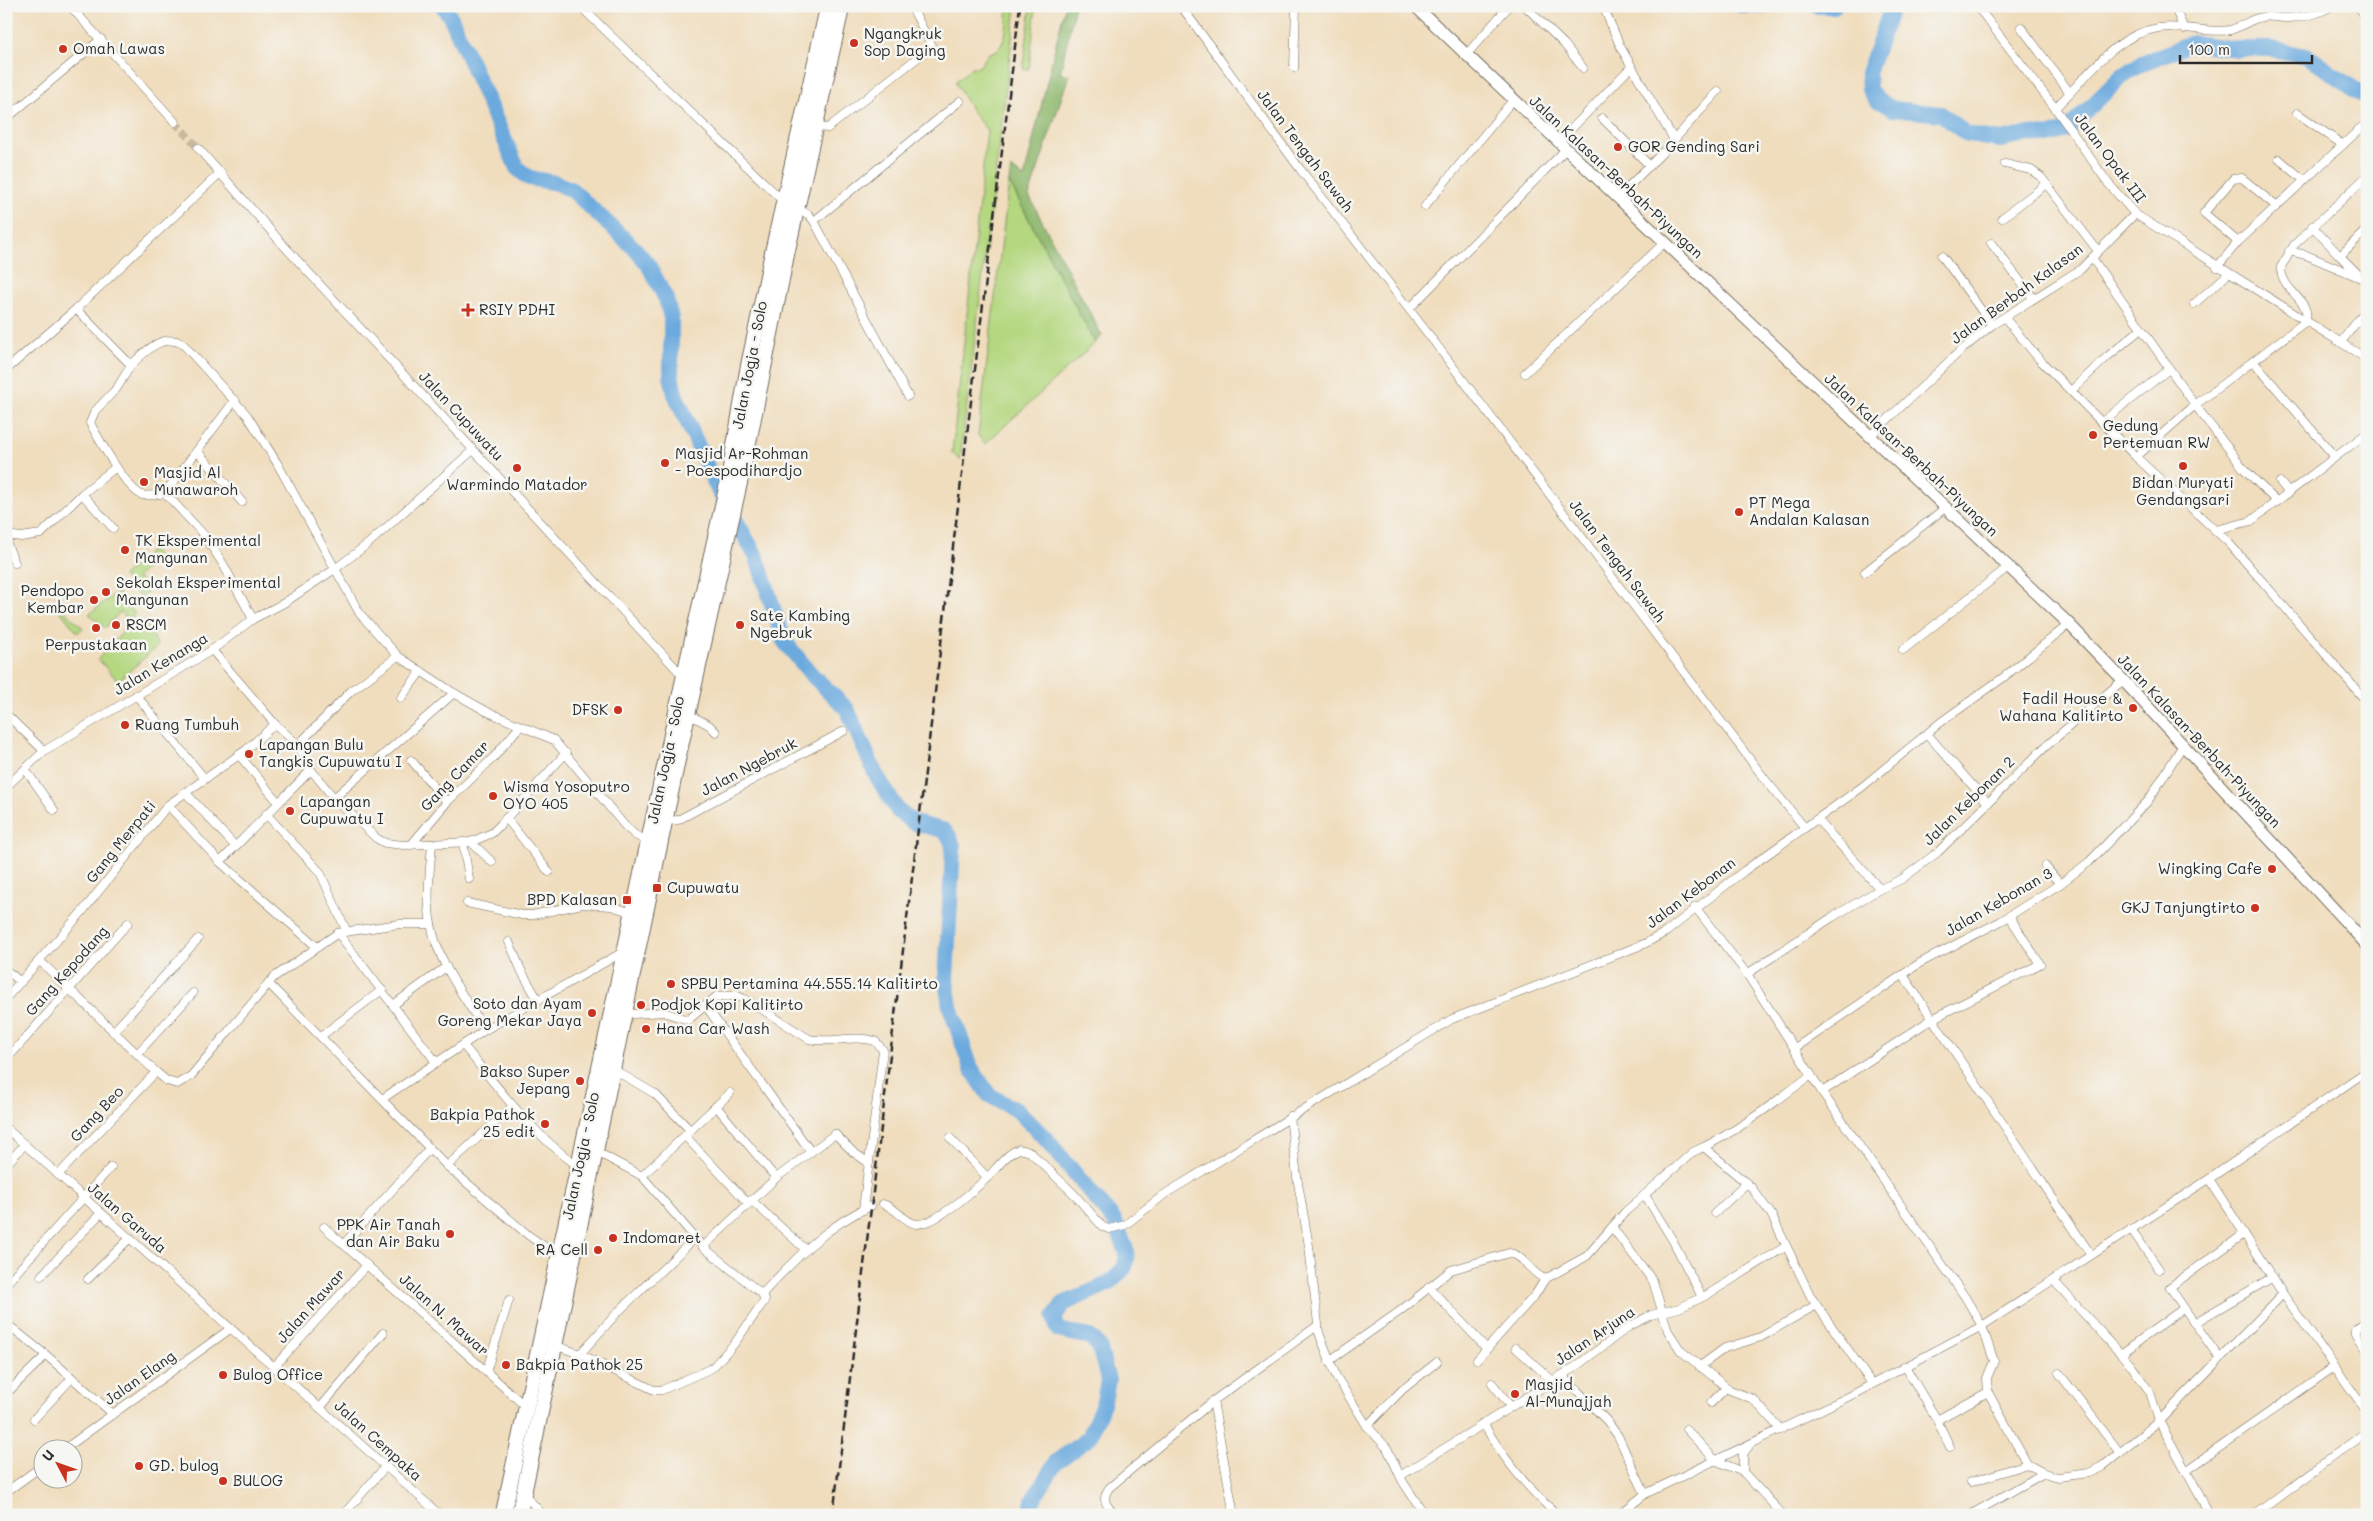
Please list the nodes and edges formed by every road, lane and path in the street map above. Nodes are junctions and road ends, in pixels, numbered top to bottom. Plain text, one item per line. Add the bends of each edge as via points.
1 (70, 6) edge
2 (580, 6) edge
3 (828, 6) edge
4 (842, 6) edge
5 (911, 6) edge
6 (1181, 6) edge
7 (1296, 6) edge
8 (1414, 6) edge
9 (1509, 6) edge
10 (1526, 6) edge
11 (1603, 6) edge
12 (1977, 6) edge
13 (2174, 6) edge
14 (2332, 6) edge
15 (2358, 6) edge
16 (2367, 18) edge
17 (2021, 27) dead end
18 (2184, 29) junction
19 (101, 39) junction
20 (1466, 55) junction
21 (1632, 67) junction
22 (1294, 68) dead end
23 (1584, 68) dead end
24 (1718, 91) dead end
25 (2070, 93) junction
26 (1513, 100) junction
27 (960, 101) dead end
28 (2057, 111) junction
29 (2297, 113) dead end
30 (1602, 118) dead end
31 (6, 119) edge
32 (174, 122) tunnel mouth
33 (815, 128) junction
34 (2361, 128) dead end
35 (1674, 140) junction
36 (2343, 145) junction
37 (1562, 146) junction
38 (198, 148) tunnel mouth
39 (2280, 159) dead end
40 (2005, 164) dead end
41 (1650, 166) junction
42 (221, 172) junction
43 (2367, 176) edge
44 (2304, 180) junction
45 (2046, 184) junction
46 (1616, 198) junction
47 (790, 205) junction
48 (1425, 206) dead end
49 (2276, 206) junction
50 (2136, 214) junction
51 (2002, 218) dead end
52 (814, 221) junction
53 (2312, 226) junction
54 (2367, 229) edge
55 (2238, 242) junction
56 (1991, 243) dead end
57 (1664, 244) junction
58 (780, 251) junction
59 (2098, 251) junction
60 (2289, 251) junction
61 (1942, 256) dead end
62 (2340, 256) junction
63 (2092, 258) junction
64 (2217, 267) junction
65 (2228, 274) junction
66 (2364, 280) edge
67 (2034, 298) junction
68 (2194, 304) dead end
69 (76, 309) junction
70 (1409, 309) junction
71 (2367, 309) edge
72 (2005, 318) junction
73 (2305, 322) junction
74 (1992, 326) junction
75 (2141, 329) junction
76 (2341, 342) junction
77 (2367, 359) edge
78 (2253, 361) junction
79 (131, 365) junction
80 (6, 370) edge
81 (2170, 370) junction
82 (1525, 373) dead end
83 (2072, 390) junction
84 (908, 396) dead end
85 (235, 400) junction
86 (2195, 405) junction
87 (2102, 422) junction
88 (2367, 434) edge
89 (1869, 437) junction
90 (473, 450) junction
91 (197, 451) junction
92 (2136, 457) junction
93 (2334, 457) junction
94 (116, 467) junction
95 (2280, 482) dead end
96 (165, 493) junction
97 (82, 494) junction
98 (2289, 494) junction
99 (242, 502) dead end
100 (2278, 502) junction
101 (1945, 508) junction
102 (113, 528) dead end
103 (2216, 530) junction
104 (6, 535) edge
105 (6, 542) edge
106 (15, 563) dead end
107 (2008, 567) junction
108 (335, 569) junction
109 (1865, 572) dead end
110 (253, 619) junction
111 (2069, 624) junction
112 (212, 650) junction
113 (1903, 650) dead end
114 (398, 656) junction
115 (421, 671) junction
116 (684, 677) junction
117 (2123, 680) junction
118 (454, 693) junction
119 (136, 694) junction
120 (401, 698) dead end
121 (2367, 702) edge
122 (6, 714) edge
123 (688, 714) junction
124 (274, 724) junction
125 (520, 726) junction
126 (716, 732) dead end
127 (844, 732) dead end
128 (1927, 734) junction
129 (298, 745) junction
130 (2183, 745) junction
131 (44, 751) junction
132 (674, 752) junction
133 (566, 753) junction
134 (239, 755) junction
135 (411, 760) dead end
136 (25, 769) junction
137 (311, 770) junction
138 (204, 779) junction
139 (6, 787) edge
140 (185, 792) junction
141 (334, 798) junction
142 (278, 802) junction
143 (447, 802) junction
144 (1988, 803) junction
145 (168, 805) junction
146 (54, 810) dead end
147 (266, 814) junction
148 (506, 818) junction
149 (1817, 818) junction
150 (666, 821) junction
151 (1806, 828) junction
152 (648, 841) junction
153 (463, 842) junction
154 (472, 842) junction
155 (432, 844) junction
156 (411, 845) junction
157 (235, 846) junction
158 (220, 862) junction
159 (492, 862) dead end
160 (2045, 866) dead end
161 (549, 872) dead end
162 (469, 879) dead end
163 (2060, 884) junction
164 (1880, 889) junction
165 (467, 903) dead end
166 (1695, 907) junction
167 (633, 913) junction
168 (2009, 916) junction
169 (128, 923) dead end
170 (431, 924) junction
171 (342, 931) junction
172 (198, 938) dead end
173 (509, 942) dead end
174 (2367, 944) edge
175 (317, 947) junction
176 (625, 951) junction
177 (40, 961) junction
178 (446, 967) junction
179 (6, 970) edge
180 (1747, 974) junction
181 (1903, 975) junction
182 (21, 982) junction
183 (268, 983) junction
184 (68, 990) junction
185 (382, 990) junction
186 (193, 993) dead end
187 (6, 998) edge
188 (538, 1000) junction
189 (393, 1005) junction
190 (705, 1005) junction
191 (625, 1011) junction
192 (1932, 1019) junction
193 (485, 1030) junction
194 (113, 1032) junction
195 (321, 1036) junction
196 (462, 1045) junction
197 (1795, 1048) junction
198 (137, 1054) junction
199 (6, 1060) edge
200 (436, 1062) junction
201 (613, 1069) junction
202 (2367, 1071) edge
203 (156, 1072) junction
204 (1812, 1075) junction
205 (1822, 1092) junction
206 (730, 1093) dead end
207 (382, 1100) junction
208 (513, 1106) junction
209 (716, 1106) junction
210 (1290, 1116) junction
211 (6, 1128) edge
212 (687, 1133) junction
213 (950, 1138) dead end
214 (25, 1144) junction
215 (1705, 1148) junction
216 (428, 1149) junction
217 (597, 1152) junction
218 (812, 1152) junction
219 (869, 1163) junction
220 (6, 1165) edge
221 (447, 1166) junction
222 (111, 1167) dead end
223 (579, 1167) junction
224 (58, 1175) junction
225 (642, 1176) junction
226 (776, 1178) junction
227 (987, 1178) junction
228 (2209, 1179) junction
229 (1746, 1183) junction
230 (1645, 1195) junction
231 (83, 1198) junction
232 (749, 1202) junction
233 (883, 1204) dead end
234 (1715, 1212) dead end
235 (101, 1214) junction
236 (324, 1227) dead end
237 (1612, 1227) junction
238 (2131, 1229) junction
239 (2244, 1234) junction
240 (130, 1238) junction
241 (694, 1239) junction
242 (344, 1244) junction
243 (703, 1247) junction
244 (1786, 1247) junction
245 (805, 1249) junction
246 (2091, 1256) junction
247 (566, 1259) junction
248 (367, 1265) junction
249 (2159, 1269) dead end
250 (41, 1276) dead end
251 (2273, 1277) junction
252 (88, 1279) dead end
253 (1545, 1280) junction
254 (2054, 1280) junction
255 (6, 1284) edge
256 (1429, 1287) junction
257 (2283, 1294) junction
258 (763, 1295) junction
259 (1702, 1297) junction
260 (509, 1300) dead end
261 (1816, 1305) junction
262 (2184, 1308) junction
263 (1664, 1311) junction
264 (2367, 1320) edge
265 (2194, 1323) junction
266 (6, 1324) edge
267 (1317, 1326) junction
268 (1982, 1326) junction
269 (230, 1329) junction
270 (383, 1333) dead end
271 (554, 1345) junction
272 (1516, 1348) dead end
273 (1487, 1349) junction
274 (2367, 1350) edge
275 (580, 1354) junction
276 (2121, 1354) junction
277 (46, 1355) junction
278 (2220, 1359) junction
279 (1329, 1360) junction
280 (1477, 1360) dead end
281 (1436, 1362) dead end
282 (275, 1366) junction
283 (1905, 1366) junction
284 (1699, 1367) junction
285 (2334, 1367) junction
286 (486, 1372) junction
287 (2059, 1373) dead end
288 (1562, 1376) junction
289 (72, 1378) junction
290 (1553, 1380) junction
291 (1492, 1383) dead end
292 (1872, 1384) junction
293 (1726, 1388) junction
294 (1988, 1392) junction
295 (6, 1394) edge
296 (1213, 1401) junction
297 (1711, 1403) dead end
298 (525, 1406) junction
299 (1511, 1407) junction
300 (320, 1408) junction
301 (2367, 1412) edge
302 (113, 1414) junction
303 (34, 1419) dead end
304 (1937, 1420) junction
305 (2159, 1422) junction
306 (1483, 1423) junction
307 (1367, 1426) junction
308 (1686, 1429) dead end
309 (1781, 1430) junction
310 (2367, 1431) edge
311 (80, 1438) edge
312 (1749, 1445) junction
313 (1950, 1447) dead end
314 (2120, 1453) junction
315 (1716, 1461) junction
316 (2027, 1464) junction
317 (386, 1466) junction
318 (1743, 1472) junction
319 (2186, 1472) junction
320 (32, 1473) edge
321 (2044, 1474) junction
322 (1400, 1476) junction
323 (1971, 1482) dead end
324 (6, 1492) edge
325 (523, 1494) junction
326 (1645, 1494) junction
327 (343, 1515) edge
328 (440, 1515) edge
329 (503, 1515) edge
330 (519, 1515) edge
331 (542, 1515) edge
332 (1115, 1515) edge
333 (1234, 1515) edge
334 (1426, 1515) edge
335 (1558, 1515) edge
336 (1619, 1515) edge
337 (1783, 1515) edge
338 (1970, 1515) edge
339 (2210, 1515) edge
340 (2254, 1515) edge

1 - 19 street
2 - 47 street
3 - 47 highway, Jalan Jogja - Solo
4 - 33 highway, Jalan Jogja - Solo
5 - 33 street via 931,44 930,48 828,128
6 - 70 street, Jalan Tengah Sawah via 1300,169
7 - 22 street
8 - 20 street, Jalan Kalasan-Berbah-Piyungan
9 - 20 street
10 - 23 street
11 - 21 street
12 - 28 street, Jalan Opak III
13 - 18 street
14 - 18 street via 2300,17 2260,17 2220,31
15 - 16 street
17 - 25 street
18 - 25 street via 2159,28 2129,39 2097,64
19 - 31 street
19 - 32 street
20 - 26 street, Jalan Kalasan-Berbah-Piyungan
21 - 35 street
21 - 37 street
24 - 35 street
25 - 28 street
26 - 37 street, Jalan Kalasan-Berbah-Piyungan
26 - 48 street
27 - 52 street
28 - 50 street, Jalan Opak III via 2108,183
29 - 36 street
30 - 41 street
33 - 47 highway, Jalan Jogja - Solo
34 - 36 street
35 - 41 street
36 - 44 street
37 - 46 street, Jalan Kalasan-Berbah-Piyungan
37 - 70 street
38 - 42 street, Jalan Cupuwatu
39 - 44 street
40 - 45 street via 2036,172
41 - 46 street
42 - 69 street
42 - 90 street, Jalan Cupuwatu via 285,247
43 - 53 street
44 - 49 street
45 - 51 street
45 - 59 street
46 - 57 street, Jalan Kalasan-Berbah-Piyungan
47 - 52 street
47 - 58 highway, Jalan Jogja - Solo
49 - 55 street
49 - 55 street via 2242,178 2233,179 2204,213
50 - 59 street, Jalan Berbah Kalasan
50 - 64 street, Jalan Opak III
52 - 84 street
53 - 60 street
53 - 62 street
54 - 62 street
55 - 64 street
56 - 67 street
57 - 82 street
57 - 89 street, Jalan Kalasan-Berbah-Piyungan
58 - 116 highway, Jalan Jogja - Solo via 739,417 721,517
58 - 123 highway, Jalan Jogja - Solo via 738,490
59 - 63 street, Jalan Berbah Kalasan
60 - 66 street
60 - 73 street via 2281,266 2282,278 2305,306 2308,316
61 - 74 street
62 - 66 street
63 - 67 street, Jalan Berbah Kalasan
63 - 75 street
64 - 65 street, Jalan Opak III
65 - 68 street
65 - 73 street, Jalan Opak III
67 - 72 street, Jalan Berbah Kalasan
69 - 79 street
69 - 80 street
70 - 151 street, Jalan Tengah Sawah via 1764,778
71 - 76 street
72 - 74 street, Jalan Berbah Kalasan
72 - 83 street
73 - 76 street, Jalan Opak III
73 - 78 street
74 - 89 street, Jalan Berbah Kalasan via 1958,353
75 - 81 street
75 - 83 street
76 - 77 street, Jalan Opak III
78 - 86 street
78 - 93 street
79 - 85 street via 159,342 178,341
79 - 94 street via 117,388 90,420
81 - 86 street
81 - 87 street
83 - 87 street
85 - 91 street
85 - 108 street via 277,463
86 - 92 street
86 - 100 street via 2244,469
87 - 92 street
88 - 93 street
89 - 101 street, Jalan Kalasan-Berbah-Piyungan
90 - 108 street, Jalan Kenanga via 369,543
90 - 116 street, Jalan Cupuwatu
91 - 96 street
91 - 99 street
92 - 103 street
93 - 98 street
94 - 96 street via 142,495
94 - 97 street
95 - 98 street
96 - 110 street via 205,536
97 - 102 street
97 - 104 street via 41,534 21,538
98 - 100 street
100 - 103 street via 2252,521
101 - 107 street, Jalan Kalasan-Berbah-Piyungan
101 - 109 street
103 - 121 street
105 - 106 street
107 - 111 street, Jalan Kalasan-Berbah-Piyungan
107 - 113 street
108 - 110 street, Jalan Kenanga
108 - 114 street via 360,614
110 - 112 street, Jalan Kenanga
111 - 117 street, Jalan Kalasan-Berbah-Piyungan
111 - 128 street, Jalan Kebonan via 2004,678
112 - 119 street, Jalan Kenanga
112 - 124 street
114 - 115 street
114 - 129 street via 351,691
115 - 118 street
115 - 120 street
116 - 132 highway, Jalan Jogja - Solo
117 - 130 street, Jalan Kalasan-Berbah-Piyungan
117 - 144 street, Jalan Kebonan 2 via 2044,748
118 - 125 street
118 - 141 street
119 - 131 street, Jalan Kenanga
119 - 138 street
122 - 131 street
123 - 126 street via 709,724
123 - 132 highway, Jalan Jogja - Solo
124 - 129 street
124 - 134 street, Gang Merpati
125 - 133 street via 554,740
125 - 143 street, Gang Camar via 494,757
127 - 150 street, Jalan Ngebruk via 686,816
128 - 144 street
128 - 149 street, Jalan Kebonan via 1862,787
129 - 137 street
130 - 163 street, Jalan Kebonan 3 via 2148,801 2089,862
130 - 174 street, Jalan Kalasan-Berbah-Piyungan
131 - 136 street, Jalan Kenanga
132 - 150 highway, Jalan Jogja - Solo
132 - 152 highway, Jalan Jogja - Solo
133 - 148 street
133 - 152 street via 624,825
134 - 138 street, Gang Merpati
134 - 142 street
135 - 143 street
136 - 139 street, Jalan Kenanga
136 - 146 street
137 - 141 street
137 - 142 street
138 - 140 street, Gang Merpati
140 - 145 street, Gang Merpati
140 - 157 street
141 - 156 street via 376,838 385,843
142 - 147 street
143 - 156 street, Gang Camar
144 - 164 street, Jalan Kebonan 2 via 1938,852 1902,879
145 - 158 street
145 - 177 street, Gang Merpati
147 - 157 street
147 - 171 street via 311,859 329,889
148 - 154 street via 492,833
148 - 161 street
149 - 151 street, Jalan Kebonan
149 - 164 street
150 - 191 highway, Jalan Jogja - Solo
151 - 166 street, Jalan Kebonan
152 - 167 highway, Jalan Jogja - Solo
153 - 154 street
153 - 155 street
153 - 162 street
154 - 159 street
155 - 156 street
155 - 170 street via 429,880
157 - 158 street
158 - 175 street
160 - 163 street
163 - 168 street, Jalan Kebonan 3
164 - 180 street, Jalan Kebonan 2
165 - 167 street via 522,915 582,904 611,906
166 - 180 street
166 - 210 street, Jalan Kebonan via 1666,932 1644,944 1452,1019
167 - 176 highway, Jalan Jogja - Solo
168 - 181 street, Jalan Kebonan 3 via 1935,954
168 - 192 street via 2040,964
169 - 184 street, Gang Kepodang
170 - 171 street via 399,924
170 - 178 street
171 - 175 street
171 - 185 street
172 - 194 street
173 - 188 street
175 - 183 street
176 - 188 street
176 - 223 highway, Jalan Jogja - Solo
177 - 182 street, Gang Merpati
177 - 184 street
178 - 189 street
178 - 193 street
179 - 182 street
180 - 197 street
181 - 192 street
181 - 197 street, Jalan Kebonan 3
182 - 187 street, Gang Merpati
183 - 195 street
183 - 203 street via 191,1076 177,1084
184 - 194 street
184 - 199 street, Gang Kepodang
185 - 189 street
185 - 195 street
186 - 198 street
188 - 193 street
189 - 200 street
190 - 191 street via 688,1020 663,1012 634,1014
190 - 218 street
190 - 219 street via 717,996 738,996 809,1039 865,1038 875,1041 883,1050
191 - 201 highway, Jalan Jogja - Solo
192 - 205 street
192 - 246 street
193 - 196 street
194 - 198 street
195 - 207 street
196 - 200 street
196 - 208 street
197 - 204 street
198 - 203 street
200 - 207 street
201 - 212 street via 656,1094
201 - 217 highway, Jalan Jogja - Solo
202 - 228 street
203 - 224 street, Gang Beo
204 - 205 street
204 - 215 street
205 - 268 street
206 - 209 street
207 - 216 street
208 - 221 street
208 - 223 street via 551,1147
209 - 212 street
209 - 226 street
210 - 227 street, Jalan Kebonan via 1165,1194 1125,1225 1114,1229 1103,1227 1026,1150 1015,1150
210 - 267 street
211 - 214 street, Jalan Garuda
212 - 225 street
212 - 232 street
213 - 227 street
214 - 220 street
214 - 224 street, Jalan Garuda
215 - 229 street
215 - 230 street via 1693,1152
216 - 221 street
216 - 242 street
217 - 225 street
217 - 247 highway, Jalan Jogja - Solo
218 - 219 street via 835,1134
218 - 226 street
219 - 245 street via 867,1207
221 - 247 street via 528,1235
222 - 231 street
223 - 247 highway, Jalan Jogja - Solo
224 - 231 street, Jalan Garuda
225 - 241 street
226 - 232 street
227 - 233 street via 954,1206 922,1223 909,1221 892,1206
228 - 238 street
228 - 239 street
229 - 234 street
229 - 244 street via 1771,1214
230 - 237 street
230 - 259 street
231 - 235 street, Jalan Garuda
231 - 255 street
232 - 243 street
232 - 245 street
235 - 240 street, Jalan Garuda
235 - 250 street
236 - 242 street, Jalan N. Mawar
237 - 253 street via 1587,1256
237 - 263 street via 1653,1281
238 - 246 street
238 - 249 street
239 - 251 street
239 - 262 street via 2170,1287
240 - 252 street
240 - 269 street, Jalan Garuda
241 - 243 street
241 - 275 street
242 - 248 street, Jalan N. Mawar
243 - 258 street
244 - 259 street, Jalan Arjuna
244 - 261 street
245 - 258 street
246 - 254 street
247 - 271 highway, Jalan Jogja - Solo
247 - 298 highway, Jalan Jogja - Solo
248 - 282 street, Jalan Mawar
248 - 286 street, Jalan N. Mawar
251 - 257 street
251 - 265 street
253 - 256 street via 1517,1255 1509,1252 1451,1270
253 - 273 street
254 - 268 street
254 - 276 street
256 - 273 street
256 - 279 street via 1400,1312
257 - 278 street
257 - 285 street
258 - 275 street via 764,1302 755,1317 712,1368 662,1390 654,1390
259 - 263 street, Jalan Arjuna
260 - 286 street
261 - 284 street via 1761,1337 1734,1344
261 - 292 street
262 - 265 street
262 - 276 street
263 - 284 street via 1673,1341
263 - 288 street, Jalan Arjuna via 1630,1326
264 - 274 street via 2356,1329
265 - 278 street
266 - 277 street
267 - 279 street
267 - 296 street
268 - 283 street
268 - 294 street via 1994,1361 1986,1382
269 - 282 street, Jalan Cempaka
269 - 302 street, Jalan Elang
270 - 300 street
271 - 275 street
271 - 325 highway, Jalan Jogja - Solo
272 - 290 street
273 - 280 street
276 - 305 street via 2150,1392
277 - 289 street
277 - 295 street
278 - 305 street
279 - 307 street
281 - 307 street via 1402,1390
282 - 300 street, Jalan Cempaka
283 - 292 street
283 - 304 street
284 - 293 street
285 - 301 street
285 - 319 street
286 - 298 street, Jalan N. Mawar
287 - 314 street
288 - 290 street, Jalan Arjuna
288 - 326 street via 1618,1436
289 - 302 street
289 - 303 street
290 - 299 street, Jalan Arjuna
291 - 299 street
292 - 309 street
293 - 297 street
293 - 309 street via 1753,1399
294 - 304 street
294 - 316 street
296 - 332 street via 1109,1488 1104,1496 1105,1504
296 - 333 street
298 - 329 highway, Jalan Jogja - Solo
299 - 306 street, Jalan Arjuna
300 - 317 street, Jalan Cempaka
302 - 311 street, Jalan Elang
304 - 313 street
305 - 314 street
305 - 319 street
306 - 322 street, Jalan Arjuna
306 - 335 street via 1528,1488
307 - 322 street via 1387,1448
308 - 315 street
309 - 312 street
310 - 340 street
312 - 315 street
312 - 318 street via 1743,1454
314 - 321 street via 2102,1468 2089,1473 2058,1477
315 - 318 street
315 - 326 street
316 - 321 street
316 - 323 street
317 - 327 street
317 - 328 street, Jalan Cempaka
318 - 337 street
319 - 339 street
320 - 324 street
321 - 338 street
322 - 334 street
325 - 330 highway, Jalan Jogja - Solo
325 - 331 street
326 - 336 street

